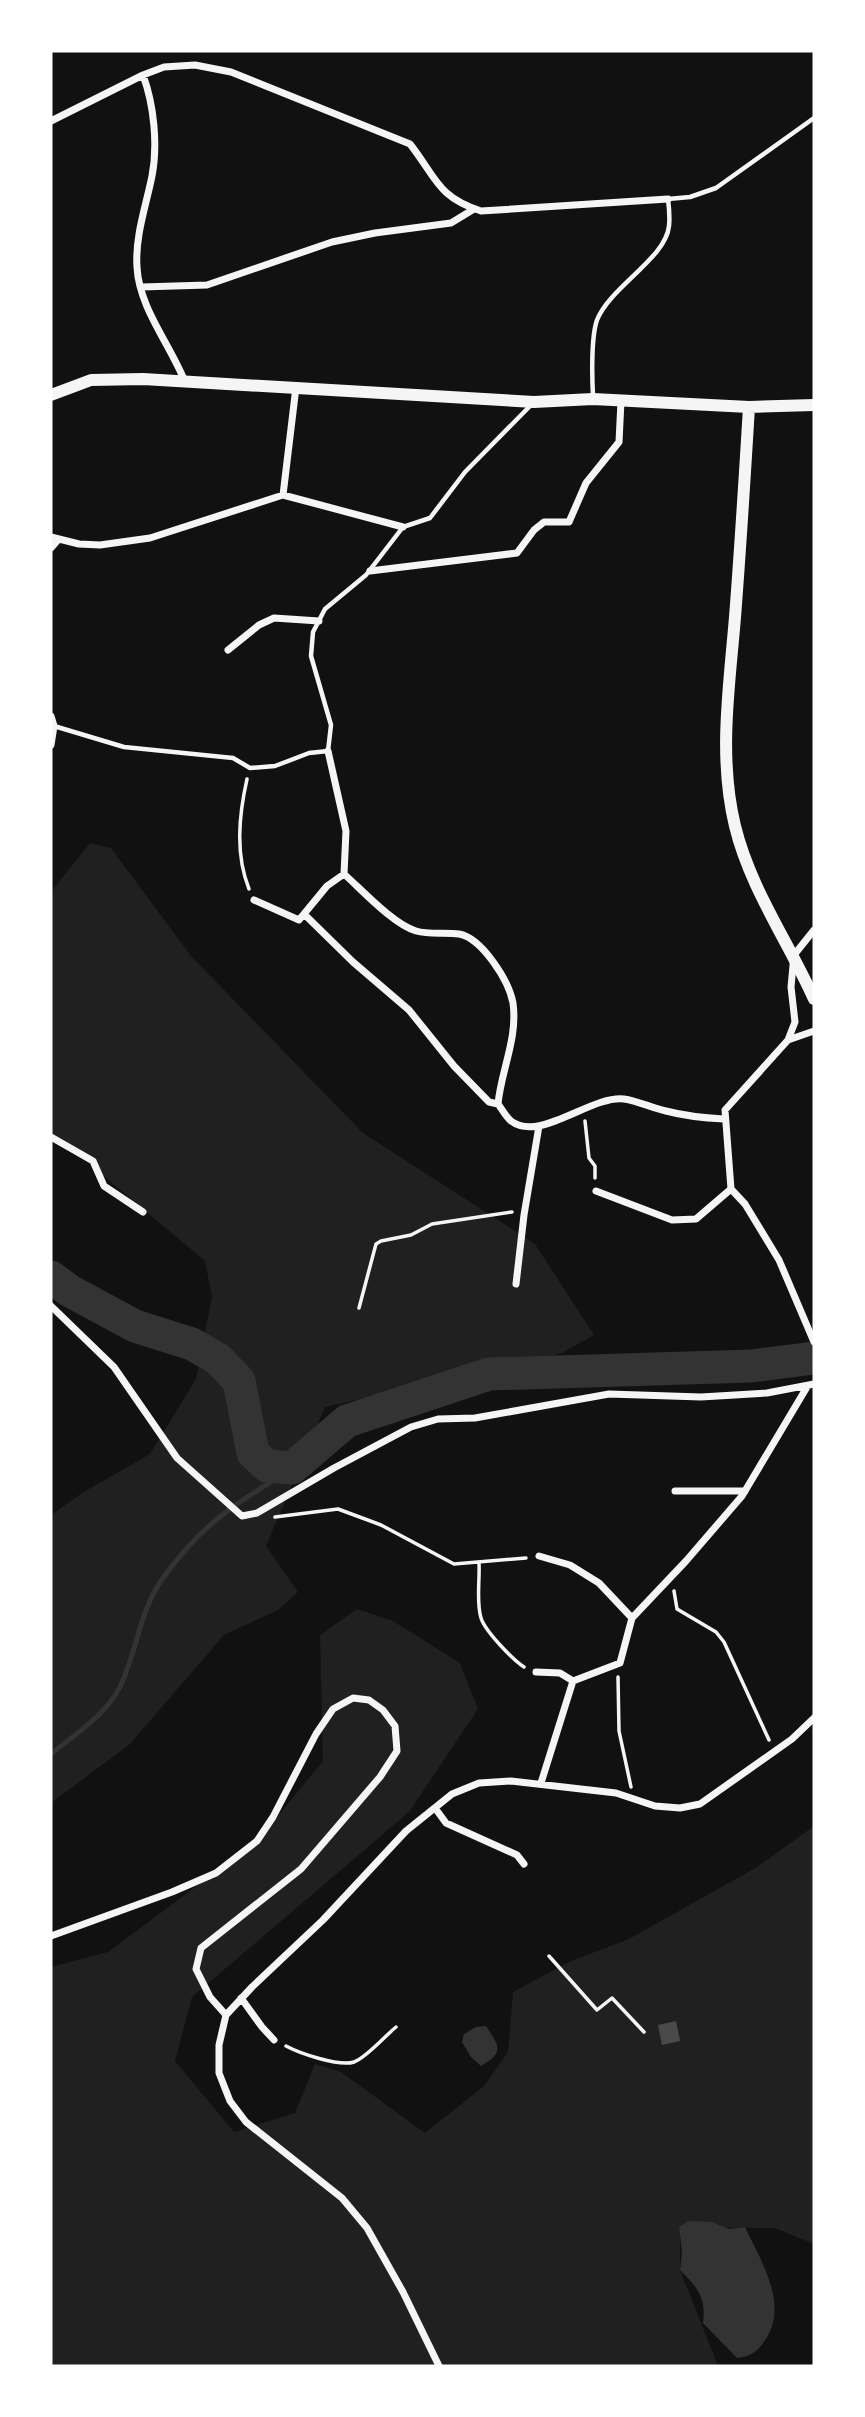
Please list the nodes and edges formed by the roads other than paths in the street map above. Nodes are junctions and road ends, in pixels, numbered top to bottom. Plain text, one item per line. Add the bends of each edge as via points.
1 (143, 75) junction
2 (814, 118) edge
3 (51, 121) edge
4 (668, 198) junction
5 (474, 209) junction
6 (142, 287) junction
7 (185, 382) junction
8 (296, 387) junction
9 (51, 395) edge
10 (593, 399) junction
11 (534, 401) junction
12 (621, 401) junction
13 (814, 405) edge
14 (749, 407) junction
15 (283, 495) junction
16 (402, 527) junction
17 (54, 539) edge
18 (51, 548) edge
19 (370, 571) junction
20 (319, 621) junction
21 (228, 650) dead end
22 (51, 716) edge
23 (54, 726) junction
24 (51, 745) edge
25 (328, 751) junction
26 (344, 874) junction
27 (254, 900) road end
28 (304, 914) junction
29 (814, 930) edge
30 (794, 955) junction
31 (814, 999) edge
32 (814, 1031) edge
33 (788, 1040) junction
34 (498, 1104) junction
35 (724, 1119) junction
36 (539, 1126) junction
37 (51, 1137) edge
38 (731, 1189) junction
39 (596, 1191) road end
40 (143, 1212) dead end
41 (516, 1284) dead end
42 (51, 1306) edge
43 (814, 1342) edge
44 (810, 1386) edge
45 (675, 1491) dead end
46 (746, 1491) junction
47 (539, 1556) road end
48 (632, 1618) junction
49 (536, 1672) road end
50 (573, 1681) junction
51 (814, 1718) edge
52 (541, 1783) junction
53 (435, 1808) junction
54 (524, 1864) dead end
55 (51, 1936) edge
56 (241, 1998) junction
57 (226, 2015) junction
58 (274, 2040) road end
59 (439, 2366) edge

1 - 3 street
1 - 5 street via 164,67 195,65 231,72 370,126 410,144 441,189
1 - 6 street via 154,144 141,219 137,268
2 - 4 lane via 716,188 690,197
4 - 5 street
4 - 10 lane via 670,228 662,244 610,298 596,322
5 - 6 street via 451,223 332,242 207,285
6 - 7 street
7 - 8 street
7 - 9 street via 91,380
8 - 11 street
8 - 15 street
10 - 11 street
10 - 12 street
11 - 16 lane via 465,472 430,518
12 - 14 street
12 - 19 street via 619,442 586,483 569,522 544,522 517,553
13 - 14 street
14 - 30 street via 726,711 727,776 735,826 761,898
15 - 16 street
15 - 17 street via 150,538 100,545
16 - 19 lane
17 - 18 street
19 - 20 lane via 325,609
20 - 21 street via 274,618
20 - 25 lane via 313,632 312,656 331,724
22 - 23 street
23 - 24 street
23 - 25 lane via 124,747 233,758 250,768
25 - 26 street via 346,831
26 - 28 street via 327,886
26 - 34 street via 414,931 472,937 491,959 513,1003 512,1041
27 - 28 street via 299,920
28 - 34 street via 409,1010 463,1074 489,1101
29 - 30 street
30 - 31 street
30 - 33 street via 795,1022
32 - 33 street
33 - 35 street via 725,1110
34 - 36 street via 512,1122
35 - 36 street via 691,1117 623,1099 599,1101
35 - 38 street
36 - 41 street
37 - 40 street via 93,1161 104,1186
38 - 39 street via 696,1219 672,1220
38 - 43 street via 779,1260
42 - 44 street via 114,1367 177,1458 242,1516 257,1513 411,1427 438,1419 475,1418 609,1394 701,1397
44 - 46 street
45 - 46 street
46 - 48 street
47 - 48 street via 570,1565 599,1583
48 - 50 street via 620,1663
49 - 50 street via 560,1673
50 - 52 street
51 - 52 street via 792,1739 700,1804 655,1806 616,1793
52 - 53 street via 479,1783 452,1794
53 - 54 street via 446,1824 517,1855
53 - 56 street via 406,1831 323,1920
55 - 57 street via 216,1873 257,1842 333,1709 353,1698 369,1700 396,1726 397,1751 380,1777 300,1869 201,1948 196,1969 210,1997
56 - 57 street
56 - 58 street
57 - 59 street via 219,2073 230,2101 246,2122 342,2198 367,2228

